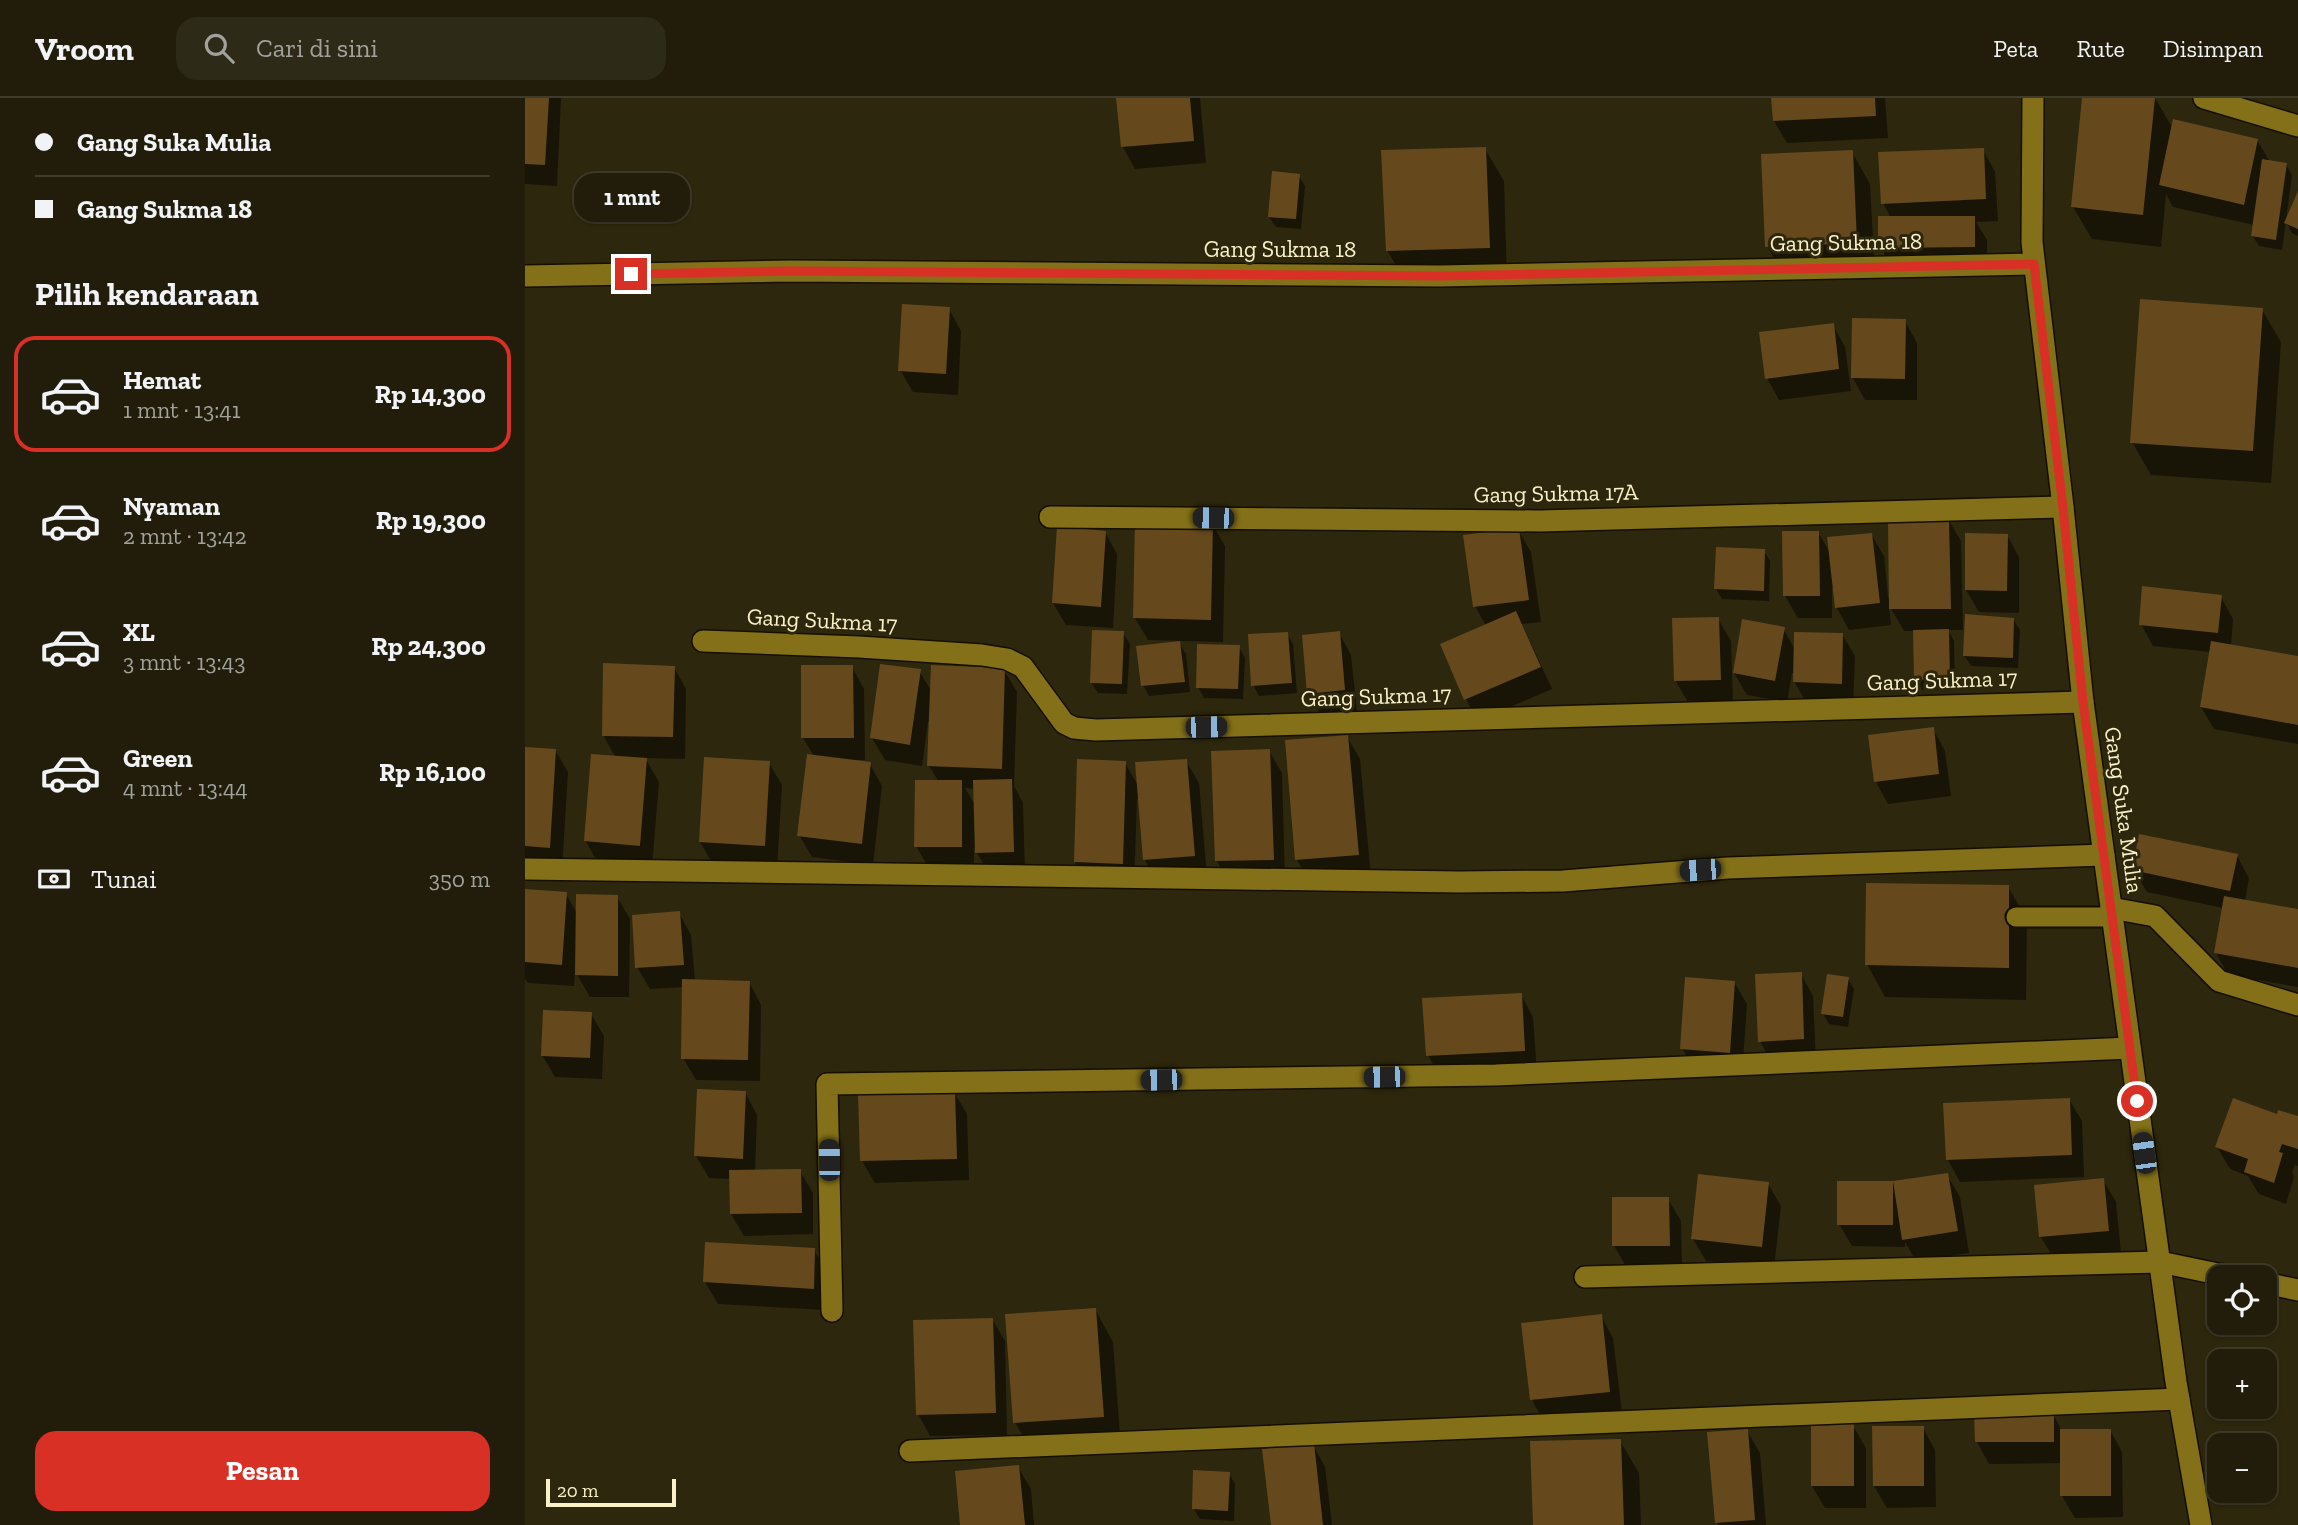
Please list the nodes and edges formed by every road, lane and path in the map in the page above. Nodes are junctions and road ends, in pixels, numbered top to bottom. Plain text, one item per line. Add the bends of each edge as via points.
1 (2033, 98) edge
2 (2204, 98) edge
3 (2298, 126) edge
4 (2034, 264) junction
5 (525, 276) edge
6 (2063, 508) junction
7 (1050, 517) dead end
8 (703, 641) dead end
9 (2083, 702) junction
10 (2104, 855) junction
11 (525, 869) edge
12 (2112, 913) junction
13 (2016, 917) dead end
14 (2298, 1005) edge
15 (2130, 1048) junction
16 (2160, 1262) junction
17 (2207, 1272) edge
18 (1585, 1277) dead end
19 (2277, 1286) edge
20 (2298, 1290) edge
21 (832, 1311) dead end
22 (2179, 1399) junction
23 (910, 1451) dead end
24 (2201, 1525) edge

1 - 4 street, Gang Suka Mulia
2 - 3 street
4 - 5 street, Gang Sukma 18 via 1440,276 791,271
4 - 6 street, Gang Suka Mulia
6 - 7 street, Gang Sukma 17A via 1540,521
6 - 9 street, Gang Suka Mulia
8 - 9 street, Gang Sukma 17 via 1007,659 1023,667 1064,723 1096,730
9 - 10 street, Gang Suka Mulia
10 - 11 street via 1485,882
10 - 12 street, Gang Suka Mulia
12 - 13 lane
12 - 14 street via 2155,916 2219,981
12 - 15 street, Gang Suka Mulia
15 - 16 street, Gang Suka Mulia
15 - 21 street via 1496,1075 827,1084
16 - 17 street
16 - 18 street
16 - 22 street, Gang Suka Mulia
19 - 20 street
22 - 23 street
22 - 24 street, Gang Suka Mulia

